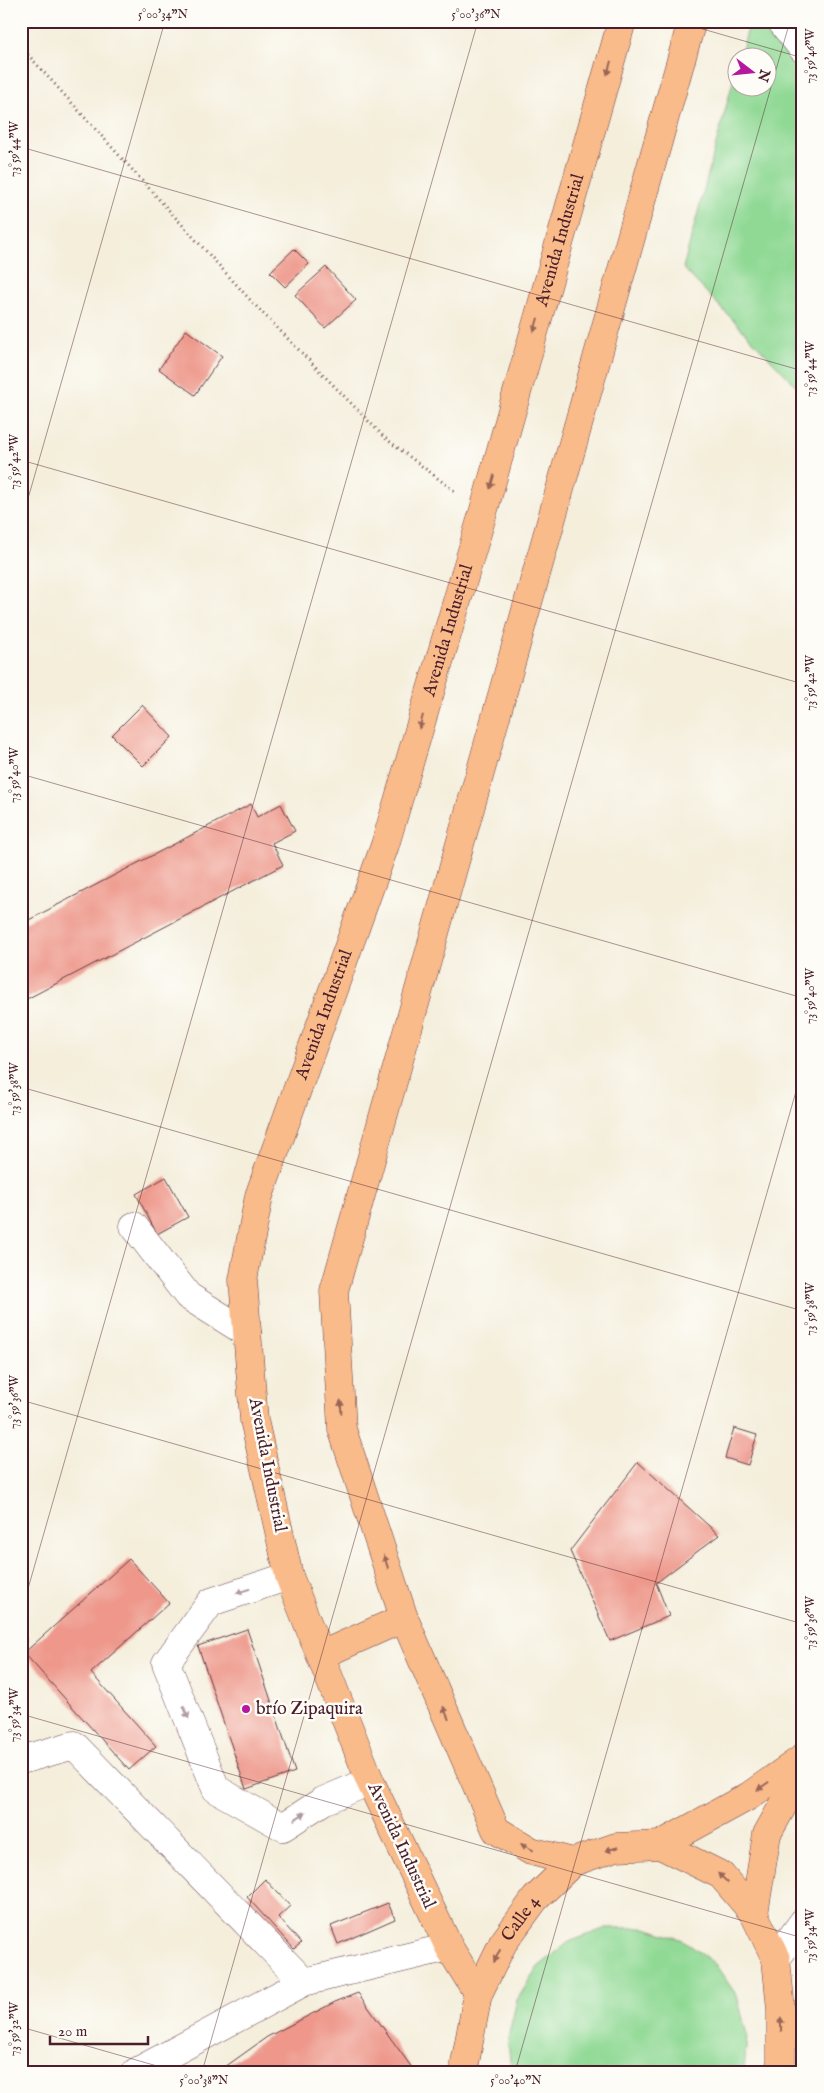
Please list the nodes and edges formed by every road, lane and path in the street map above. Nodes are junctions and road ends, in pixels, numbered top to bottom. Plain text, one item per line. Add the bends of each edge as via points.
1 (622, 21) edge
2 (692, 21) edge
3 (781, 21) edge
4 (21, 48) edge
5 (803, 49) edge
6 (483, 513) junction
7 (134, 1226) dead end
8 (247, 1333) junction
9 (289, 1576) junction
10 (404, 1618) junction
11 (321, 1655) junction
12 (803, 1758) edge
13 (21, 1760) edge
14 (803, 1770) edge
15 (370, 1781) junction
16 (660, 1845) junction
17 (573, 1862) junction
18 (754, 1914) junction
19 (803, 1922) edge
20 (449, 1946) junction
21 (776, 1959) junction
22 (304, 1982) junction
23 (478, 1994) junction
24 (136, 2072) edge
25 (465, 2072) edge
26 (778, 2072) edge

1 -> 6 main road, Avenida Industrial
10 -> 2 main road via 342,1429 334,1291
3 - 5 street
4 - 6 path via 253,303 378,431
6 -> 8 main road, Avenida Industrial via 385,845 258,1196 243,1280
7 - 8 street via 188,1296
8 - 9 main road, Avenida Industrial via 254,1420
9 - 11 main road, Avenida Industrial
9 -> 15 street via 211,1602 166,1663 216,1788 283,1828 323,1801
10 - 11 main road
17 -> 10 main road via 531,1851 496,1830
11 - 15 main road, Avenida Industrial
12 -> 16 main road, Calle 4 via 749,1796
13 - 22 street via 74,1745
14 - 18 main road via 767,1834
15 - 20 main road, Avenida Industrial
16 -> 17 main road, Calle 4 via 616,1847
18 -> 16 main road, Calle 4 via 721,1874
17 -> 23 main road, Calle 4 via 535,1899 503,1943
18 - 21 main road, Calle 4
19 - 21 street
20 - 22 street
20 - 23 main road, Avenida Industrial
26 -> 21 main road, Calle 4 via 781,2063
22 - 24 street
23 - 25 main road, Calle 4

